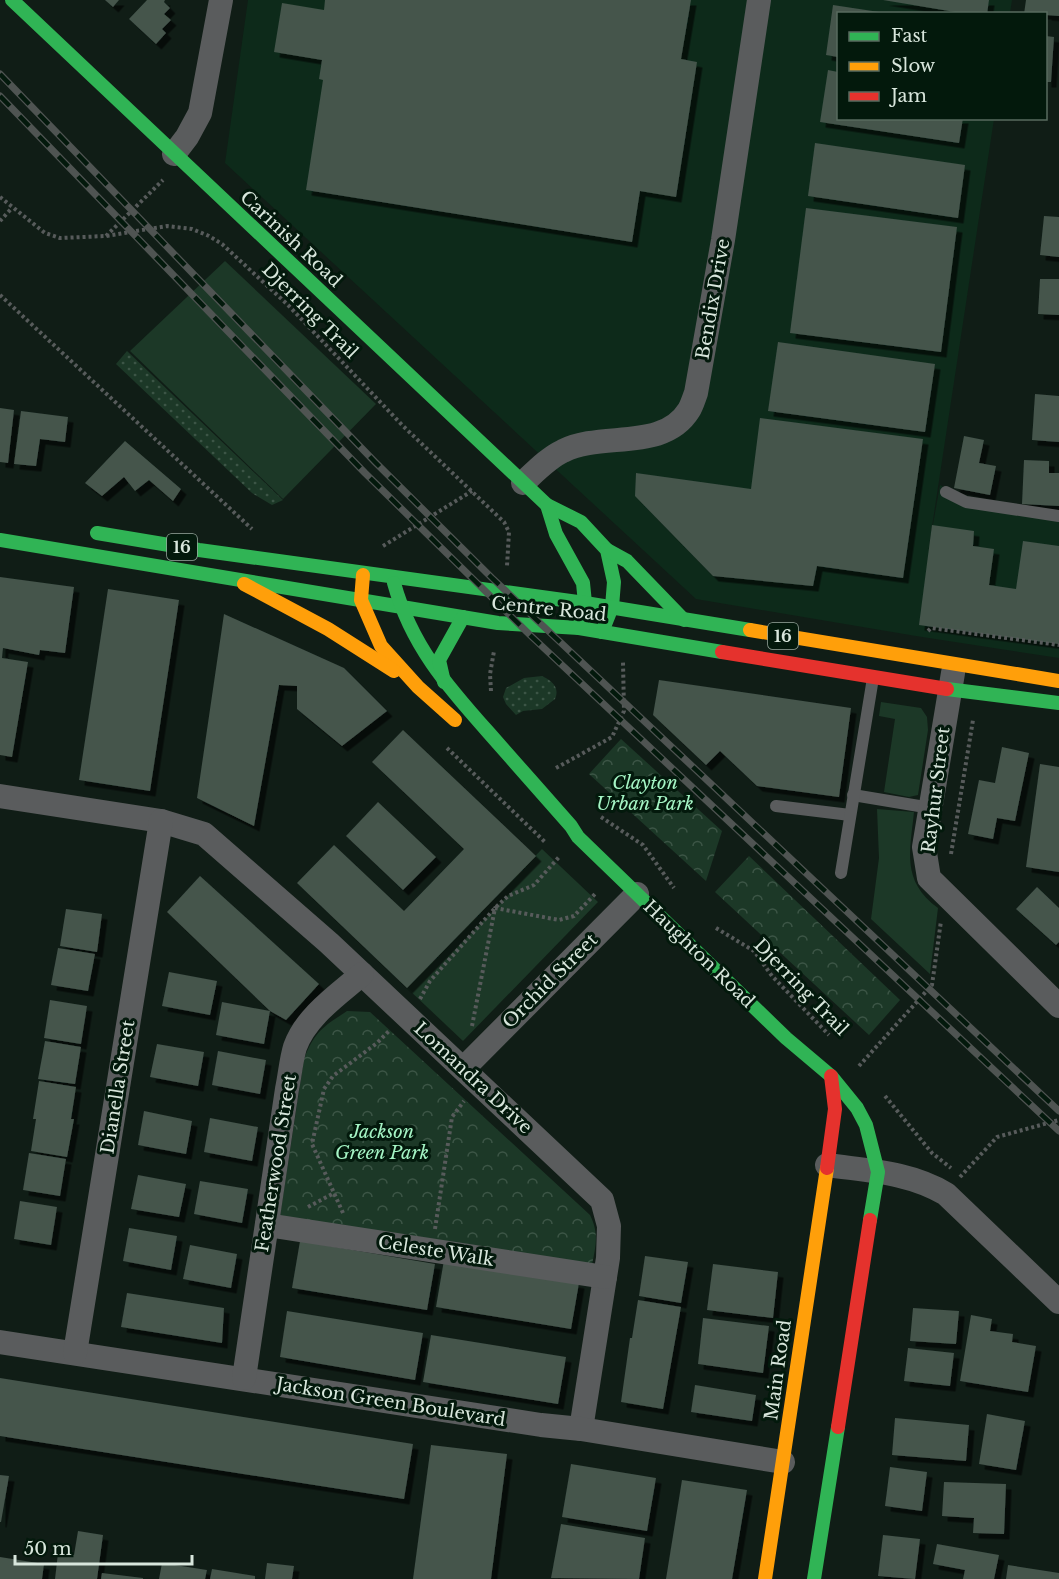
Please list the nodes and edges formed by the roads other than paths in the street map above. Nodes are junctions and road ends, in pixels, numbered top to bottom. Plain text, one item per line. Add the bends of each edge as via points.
1 (12, 0) edge
2 (221, 0) edge
3 (759, 0) edge
4 (178, 158) junction
5 (523, 483) junction
6 (946, 492) dead end
7 (546, 505) junction
8 (1059, 516) edge
9 (82, 531) dead end
10 (556, 534) junction
11 (0, 540) edge
12 (607, 550) junction
13 (364, 572) junction
14 (392, 576) junction
15 (236, 580) junction
16 (538, 596) junction
17 (362, 600) junction
18 (585, 603) junction
19 (612, 607) junction
20 (399, 608) junction
21 (463, 617) junction
22 (684, 620) junction
23 (579, 628) junction
24 (602, 632) junction
25 (954, 664) junction
26 (873, 677) junction
27 (1059, 681) edge
28 (444, 682) junction
29 (418, 687) junction
30 (950, 689) junction
31 (1059, 703) edge
32 (853, 795) junction
33 (0, 796) edge
34 (776, 806) dead end
35 (931, 808) junction
36 (850, 815) junction
37 (161, 821) junction
38 (571, 826) junction
39 (841, 873) dead end
40 (637, 894) junction
41 (362, 974) junction
42 (1059, 1006) edge
43 (472, 1076) junction
44 (831, 1076) junction
45 (827, 1165) junction
46 (878, 1172) junction
47 (267, 1225) junction
48 (605, 1277) junction
49 (1059, 1302) edge
50 (0, 1342) edge
51 (75, 1353) junction
52 (244, 1378) junction
53 (581, 1429) junction
54 (783, 1462) junction
55 (765, 1579) edge
56 (814, 1579) edge

1 - 4 main road, Carinish Road
2 - 4 street via 200,113
3 - 5 street, Bendix Drive via 723,240 696,393 689,411 672,428 648,437 591,442 564,450
4 - 5 main road, Carinish Road
5 - 7 main road, Carinish Road
6 - 8 lane via 966,502
7 - 10 main road, Carinish Road
7 - 12 main road, Carinish Road via 581,522
9 - 13 main road, Centre Road / 16
10 - 16 main road via 557,556 552,574
10 - 18 main road, Carinish Road via 583,584
11 - 15 main road, Centre Road / 16
12 - 19 main road via 614,582
12 - 22 main road, Carinish Road via 627,561
13 - 14 main road, Centre Road / 16
13 - 17 main road, Haughton Road
14 - 16 main road, Centre Road / 16
14 - 20 main road, Haughton Road
15 - 17 main road, Centre Road / 16
15 - 29 main road via 328,629
16 - 18 main road, Centre Road / 16
17 - 20 main road, Centre Road / 16
17 - 29 main road, Haughton Road via 381,646
18 - 19 main road, Centre Road / 16
18 - 23 main road, Carinish Road
19 - 22 main road, Centre Road / 16
19 - 24 main road
20 - 21 main road, Centre Road / 16
20 - 28 main road, Haughton Road
21 - 23 main road, Centre Road / 16
21 - 28 main road via 439,660
22 - 25 main road, Centre Road / 16
23 - 24 main road, Centre Road / 16
24 - 26 main road, Centre Road / 16
25 - 27 main road, Centre Road / 16
25 - 30 street, Rayhur Street
26 - 30 main road, Centre Road / 16
26 - 32 lane
28 - 38 main road, Haughton Road
29 - 38 main road, Haughton Road
30 - 31 main road, Centre Road / 16
30 - 35 street, Rayhur Street
32 - 35 lane
32 - 36 lane
33 - 37 street, Lomandra Drive
34 - 36 lane
35 - 42 street, Rayhur Street via 924,847 929,878
36 - 39 lane
37 - 41 street, Lomandra Drive via 204,834
37 - 51 street, Dianella Street
38 - 40 main road, Haughton Road
40 - 43 street, Orchid Street
40 - 44 main road, Haughton Road via 786,1038
41 - 43 street, Lomandra Drive
41 - 47 street, Featherwood Street via 306,1027 295,1046
43 - 48 street, Lomandra Drive via 602,1200 609,1226
44 - 45 main road via 835,1109
44 - 46 main road, Haughton Road via 866,1125
45 - 46 street
45 - 54 main road, Main Road
46 - 49 street via 954,1185
46 - 56 main road
47 - 48 street, Celeste Walk
47 - 52 street, Featherwood Street
48 - 53 street, Lomandra Drive
50 - 51 street, Jackson Green Boulevard
51 - 52 street, Jackson Green Boulevard
52 - 53 street, Jackson Green Boulevard
53 - 54 street, Jackson Green Boulevard
54 - 55 main road, Main Road

